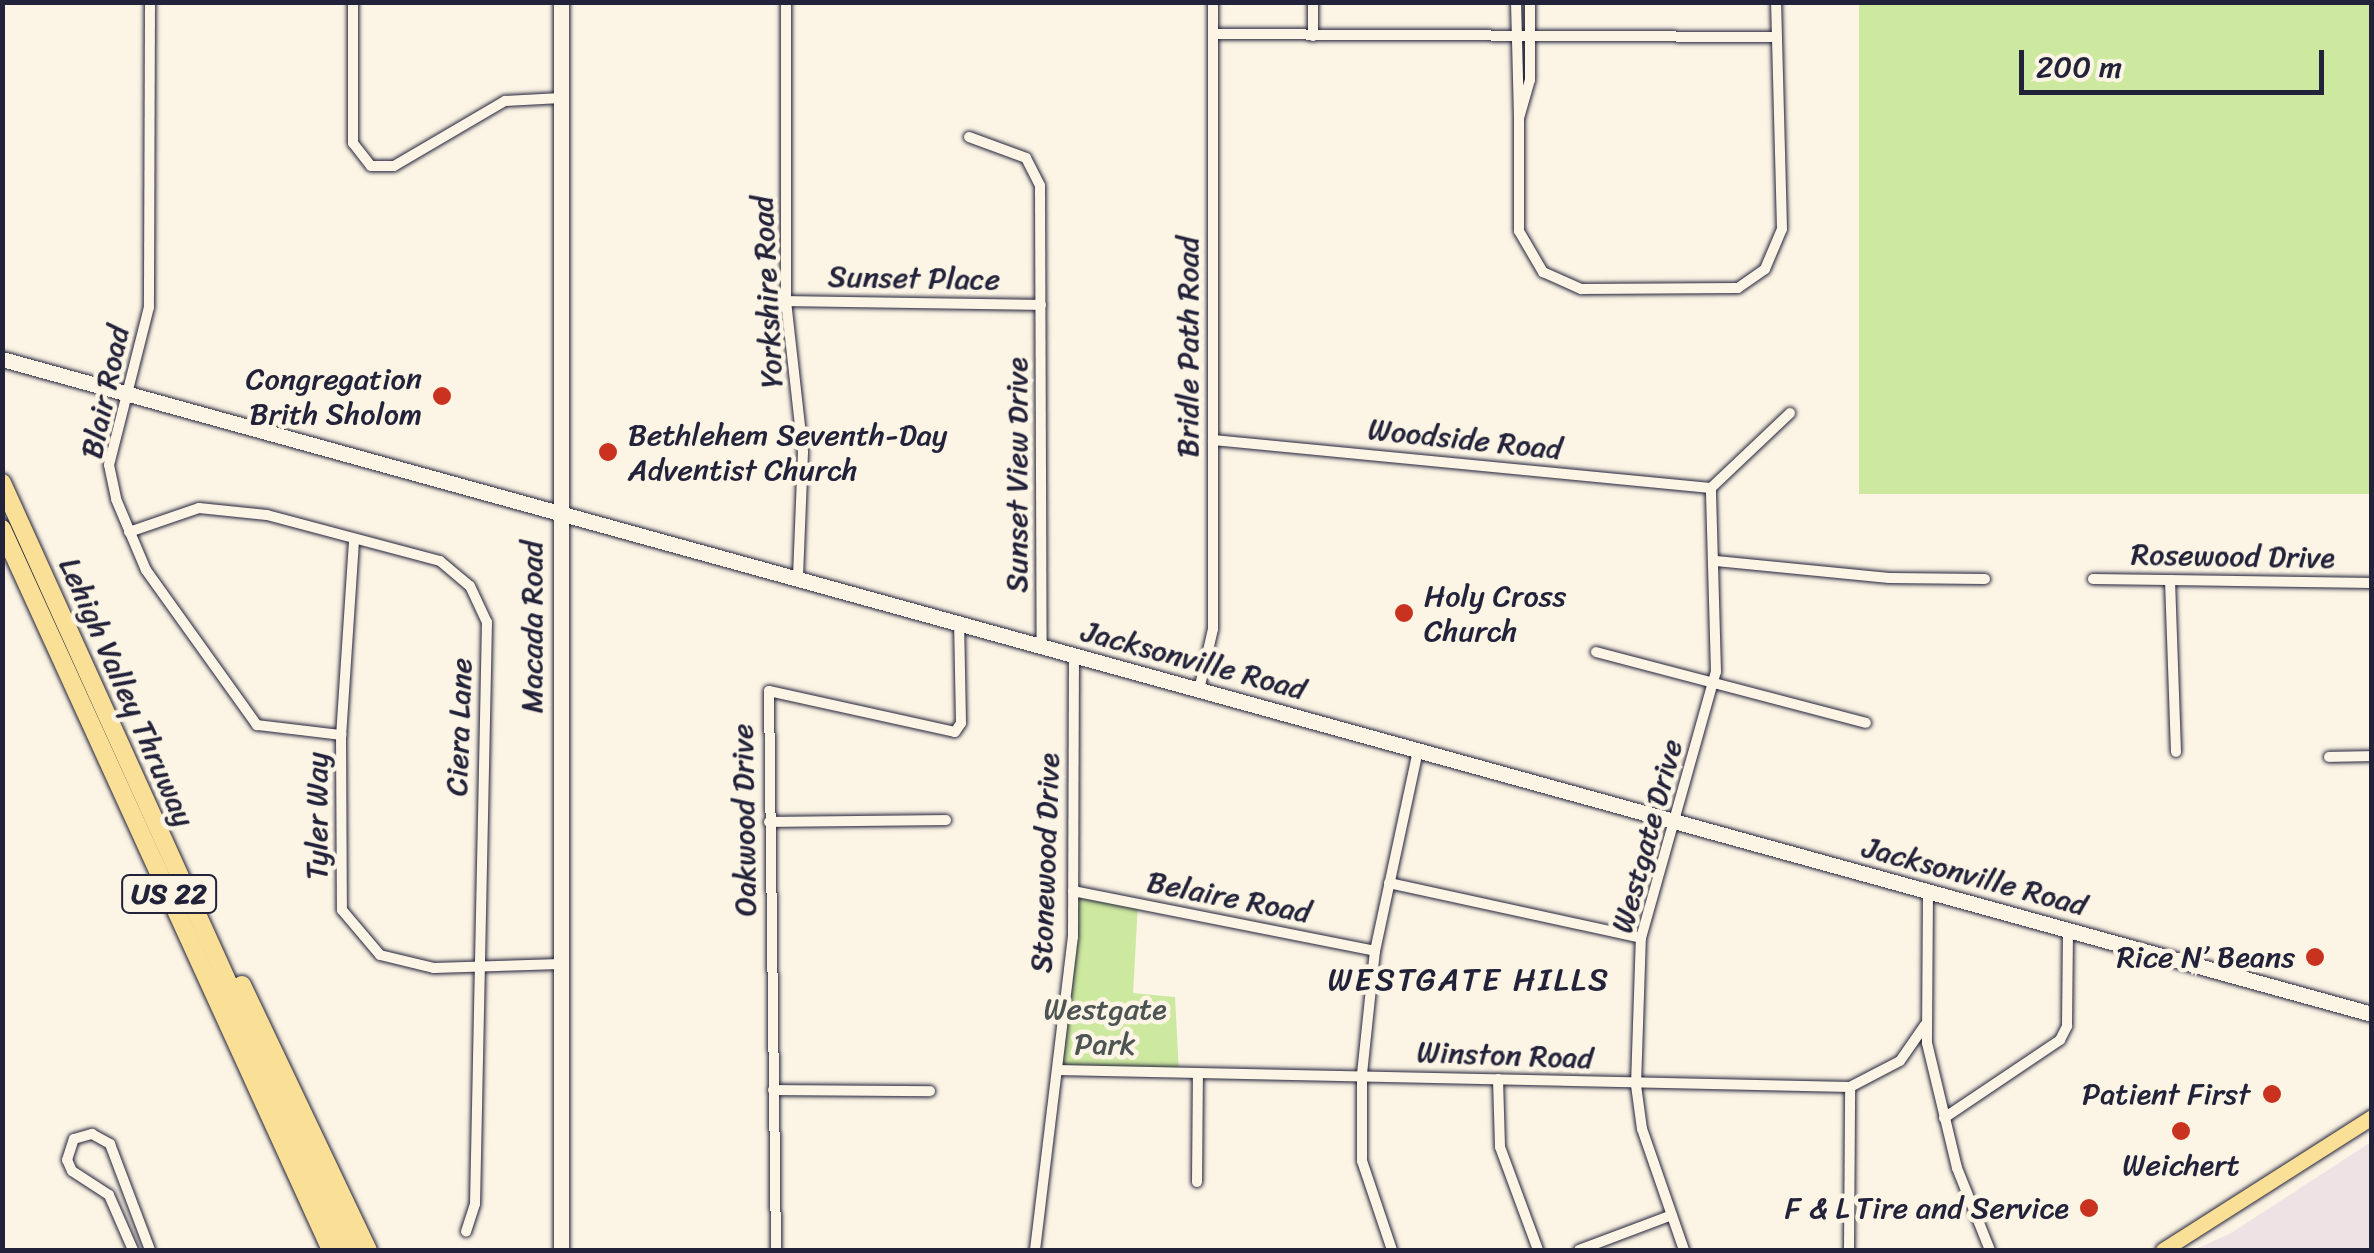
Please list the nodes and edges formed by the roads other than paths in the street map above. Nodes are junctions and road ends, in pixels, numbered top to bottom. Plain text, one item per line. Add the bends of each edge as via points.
1 (150, 2) edge
2 (354, 2) edge
3 (560, 2) edge
4 (786, 2) edge
5 (1213, 2) edge
6 (1313, 2) edge
7 (1516, 2) edge
8 (1530, 2) edge
9 (1776, 2) edge
10 (1213, 34) junction
11 (1314, 36) junction
12 (1516, 36) junction
13 (1530, 36) junction
14 (1773, 37) junction
15 (561, 98) junction
16 (1519, 118) junction
17 (968, 137) dead end
18 (786, 300) junction
19 (1041, 304) junction
20 (2, 359) edge
21 (127, 393) junction
22 (1790, 413) dead end
23 (1213, 440) junction
24 (2, 483) edge
25 (1711, 488) junction
26 (559, 512) junction
27 (2, 529) edge
28 (130, 532) junction
29 (354, 540) junction
30 (1716, 561) junction
31 (798, 578) junction
32 (2093, 579) dead end
33 (1985, 580) dead end
34 (2170, 580) junction
35 (2372, 584) edge
36 (959, 623) junction
37 (1042, 646) junction
38 (1596, 652) dead end
39 (1074, 655) junction
40 (1714, 680) junction
41 (1199, 690) junction
42 (1866, 723) dead end
43 (341, 735) junction
44 (1418, 750) junction
45 (2176, 752) dead end
46 (2372, 756) edge
47 (2328, 757) dead end
48 (132, 772) junction
49 (946, 820) dead end
50 (770, 822) junction
51 (1675, 822) junction
52 (1389, 883) junction
53 (1074, 892) junction
54 (1928, 892) junction
55 (2068, 930) junction
56 (1641, 938) junction
57 (1375, 951) junction
58 (560, 964) junction
59 (476, 966) junction
60 (2372, 1014) edge
61 (1925, 1025) junction
62 (1057, 1070) junction
63 (1198, 1074) junction
64 (1362, 1074) junction
65 (1498, 1080) junction
66 (1636, 1084) junction
67 (1850, 1087) junction
68 (773, 1090) junction
69 (930, 1091) dead end
70 (1944, 1118) junction
71 (2372, 1118) edge
72 (1197, 1182) dead end
73 (1672, 1215) junction
74 (466, 1232) dead end
75 (133, 1250) edge
76 (150, 1250) edge
77 (332, 1250) edge
78 (349, 1250) edge
79 (368, 1250) edge
80 (561, 1250) edge
81 (776, 1250) edge
82 (1035, 1250) edge
83 (1392, 1250) edge
84 (1538, 1250) edge
85 (1580, 1250) edge
86 (1684, 1250) edge
87 (1849, 1250) edge
88 (1990, 1250) edge
89 (2163, 1250) edge

1 - 21 street, Blair Road via 149,307
2 - 15 street via 354,143 371,166 394,166 505,101
3 - 15 street, Macada Road
4 - 18 street, Yorkshire Road
5 - 10 street, Bridle Path Road
6 - 11 street
7 - 12 street
8 - 13 street
9 - 14 street
10 - 11 street
10 - 23 street, Bridle Path Road
11 - 12 street
12 - 13 street
12 - 16 street
13 - 14 street
13 - 16 street via 1530,80
14 - 16 street via 1782,229 1765,269 1731,290 1582,289 1543,272 1519,232
15 - 26 street, Macada Road
17 - 19 street, Sunset View Drive via 1026,158 1035,170 1042,208
18 - 19 street, Sunset Place
18 - 31 street, Yorkshire Road via 802,452
19 - 37 street, Sunset View Drive
20 - 21 street, Jacksonville Road
21 - 26 street, Jacksonville Road
21 - 28 street, Blair Road via 109,465
22 - 25 street
23 - 25 street, Woodside Road
23 - 41 street, Bridle Path Road via 1213,628
24 - 48 highway, Lehigh Valley Thruway / US 22
25 - 30 street, Westgate Drive
26 - 31 street, Jacksonville Road
26 - 58 street, Macada Road
27 - 77 highway, Lehigh Valley Thruway / US 22
28 - 29 street, Ciera Lane via 199,508 267,515
28 - 43 street, Blair Road via 175,616 257,725
29 - 43 street, Tyler Way
29 - 59 street, Ciera Lane via 440,562 470,586 487,622
30 - 33 street
30 - 40 street, Westgate Drive
31 - 36 street, Jacksonville Road
32 - 34 street, Rosewood Drive
34 - 35 street, Rosewood Drive
34 - 45 street
36 - 37 street, Jacksonville Road
36 - 50 street, Oakwood Drive via 961,722 955,732 769,691
37 - 39 street, Jacksonville Road
38 - 40 street
39 - 41 street, Jacksonville Road
39 - 53 street, Stonewood Drive
40 - 42 street
40 - 51 street, Westgate Drive
41 - 44 street, Jacksonville Road
43 - 59 street, Tyler Way via 342,910 380,954 434,968
44 - 51 street, Jacksonville Road
44 - 52 street
46 - 47 street
48 - 78 highway, Lehigh Valley Thruway / US 22
48 - 79 highway
49 - 50 street
50 - 68 street, Oakwood Drive
51 - 54 street, Jacksonville Road
51 - 56 street, Westgate Drive
52 - 56 street
52 - 57 street
53 - 57 street, Belaire Road
53 - 62 street, Stonewood Drive
54 - 55 street, Jacksonville Road
54 - 61 street
55 - 60 street, Jacksonville Road
55 - 70 street via 2066,1030
56 - 66 street, Westgate Drive
57 - 64 street
58 - 59 street, Tyler Way
58 - 80 street, Macada Road
59 - 74 street, Ciera Lane via 475,1204
61 - 67 street, Winston Road via 1900,1060
61 - 70 street
62 - 63 street, Winston Road
62 - 82 street, Stonewood Drive
63 - 64 street, Winston Road
63 - 72 street
64 - 65 street, Winston Road
64 - 83 street via 1362,1161
65 - 66 street, Winston Road
65 - 84 street via 1500,1147
66 - 67 street, Winston Road
66 - 73 street, Westgate Drive via 1642,1129
67 - 87 street
68 - 69 street
68 - 81 street, Oakwood Drive
70 - 88 street
71 - 89 main road
73 - 85 street
73 - 86 street, Westgate Drive
75 - 76 street via 109,1195 72,1172 67,1160 74,1139 92,1134 110,1144

